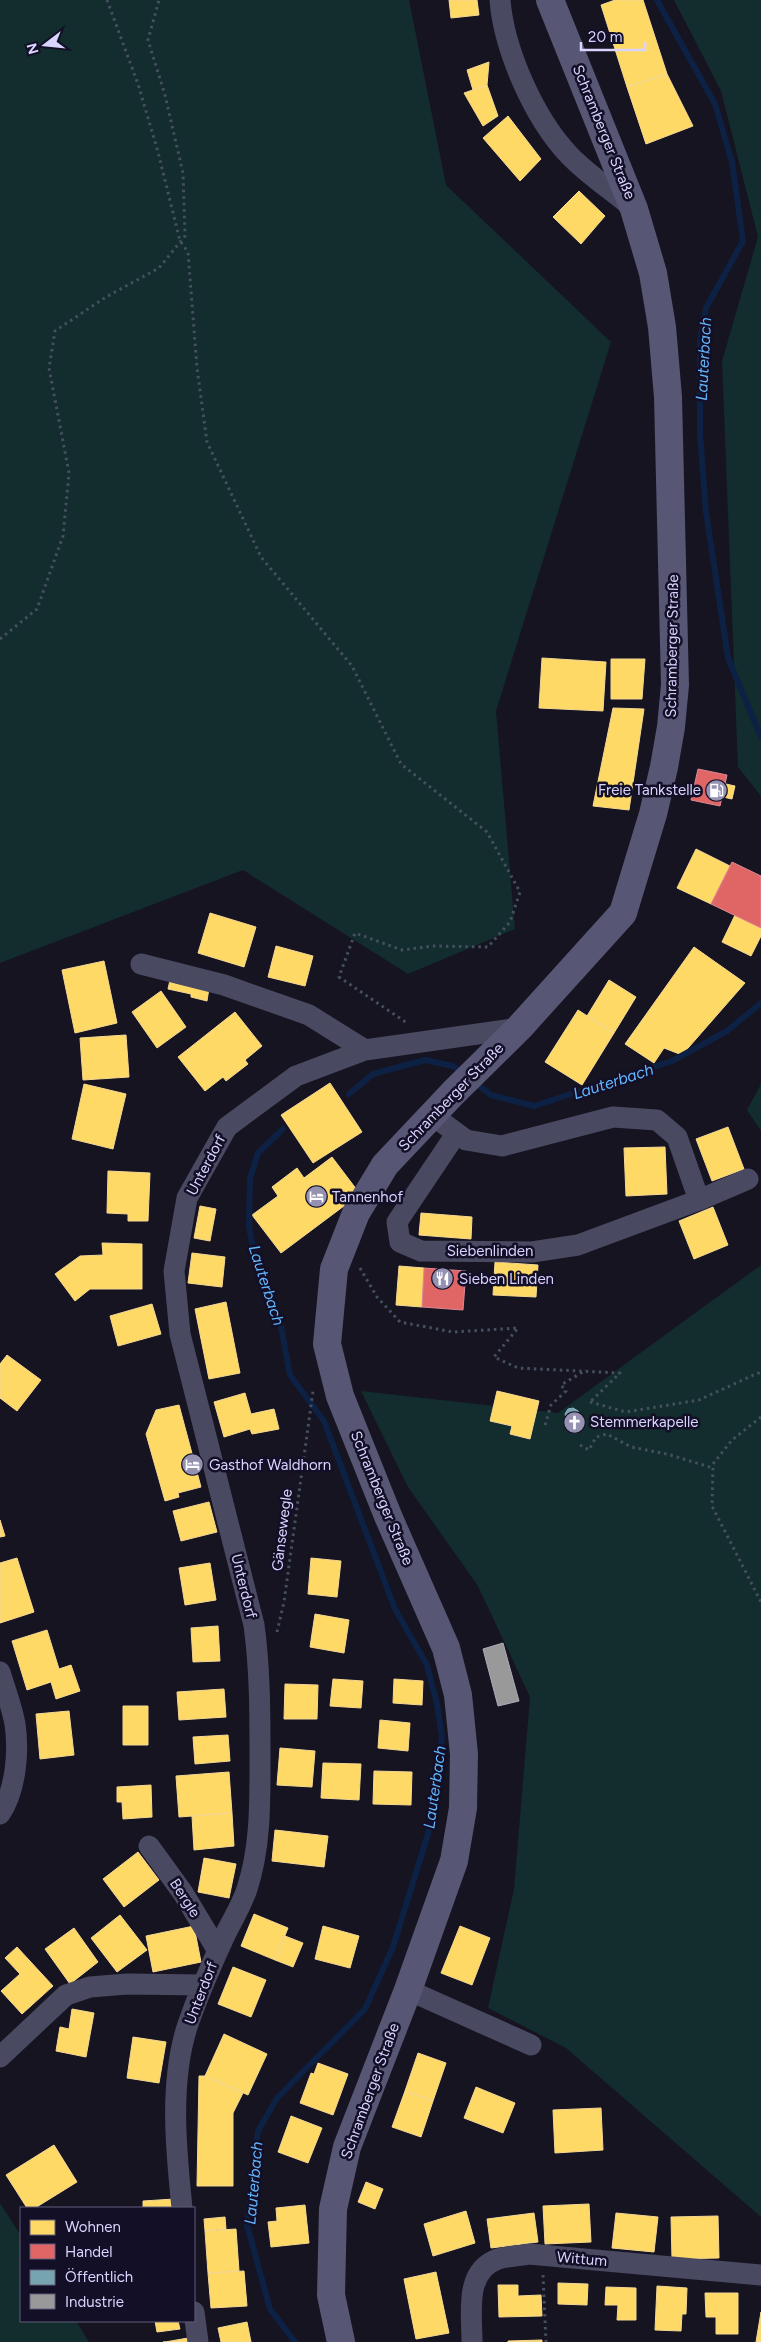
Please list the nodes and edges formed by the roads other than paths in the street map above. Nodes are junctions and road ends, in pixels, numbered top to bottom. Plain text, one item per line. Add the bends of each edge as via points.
1 (500, 0) edge
2 (550, 0) edge
3 (634, 209) junction
4 (141, 964) dead end
5 (519, 1028) junction
6 (365, 1050) junction
7 (432, 1114) junction
8 (456, 1134) junction
9 (748, 1179) dead end
10 (699, 1200) junction
11 (0, 1672) edge
12 (0, 1814) edge
13 (149, 1846) dead end
14 (218, 1951) junction
15 (203, 1985) junction
16 (408, 1990) junction
17 (531, 2045) dead end
18 (0, 2058) edge
19 (182, 2207) edge
20 (761, 2275) edge
21 (195, 2320) edge
22 (198, 2342) edge
23 (341, 2342) edge
24 (472, 2342) edge

1 - 3 street, Schramberger Straße via 502,25 532,103 569,155
2 - 3 main road, Schramberger Straße
3 - 5 main road, Schramberger Straße via 654,273 668,397 675,637 671,727 653,814 623,913
4 - 6 street via 224,985 309,1015
5 - 6 street, Unterdorf
5 - 7 main road, Schramberger Straße
6 - 14 street, Unterdorf via 296,1076 227,1127 187,1198 174,1271 183,1347 254,1625 260,1666 260,1803 256,1850 247,1889
7 - 8 street
7 - 16 main road, Schramberger Straße via 385,1165 356,1213 334,1269 327,1344 340,1396 446,1648 458,1695 464,1754 462,1808 454,1861
8 - 10 street via 466,1140 502,1146 613,1117 657,1120 677,1137
8 - 10 street, Siebenlinden via 397,1222 400,1242 421,1251 532,1252 578,1245
9 - 10 street, Siebenlinden
11 - 12 street via 15,1724 15,1775 7,1803
13 - 14 street, Bergle via 183,1893
14 - 15 street, Unterdorf
15 - 18 street via 127,1984 90,1987 66,1995
15 - 19 street, Unterdorf via 188,2026 177,2099 176,2141
16 - 17 street
16 - 23 main road, Schramberger Straße via 347,2147 333,2208 331,2295
20 - 24 street, Wittum via 529,2254 498,2259 482,2267 473,2281
21 - 22 street

